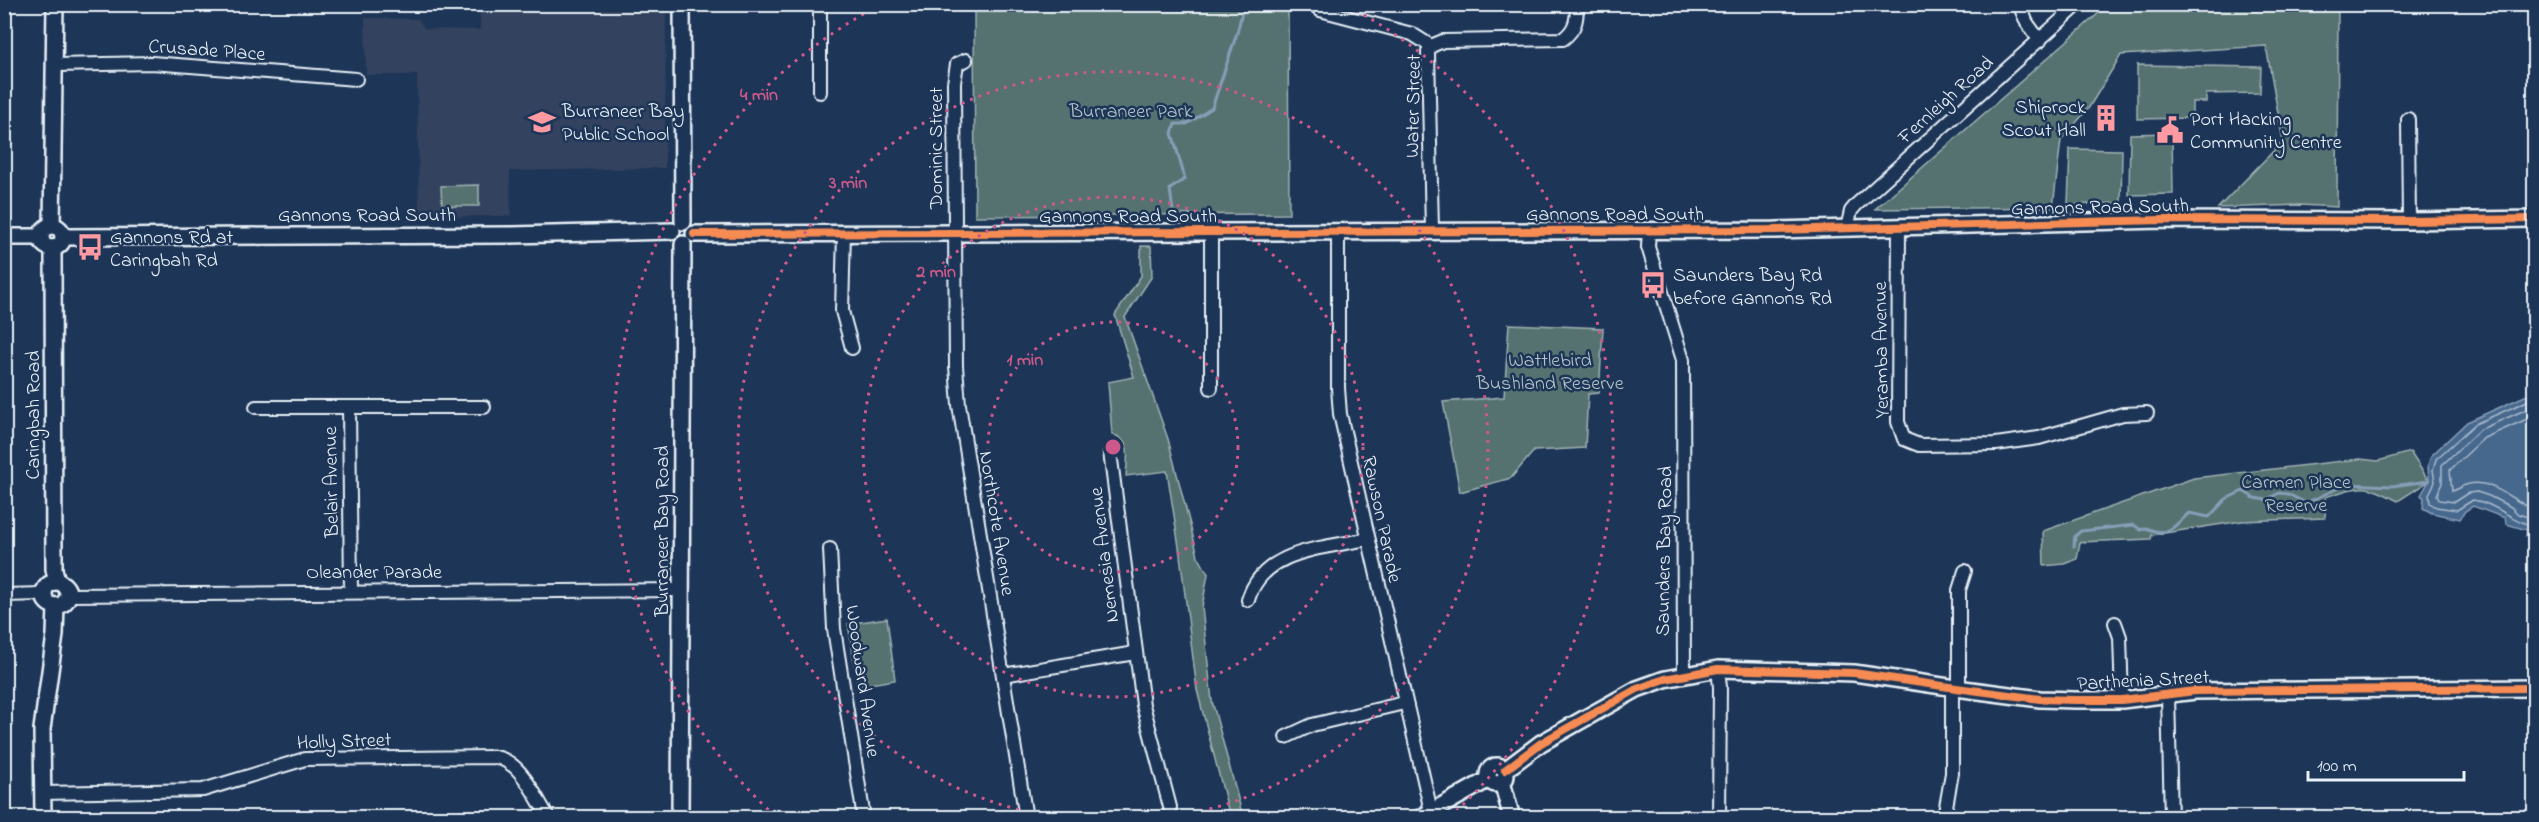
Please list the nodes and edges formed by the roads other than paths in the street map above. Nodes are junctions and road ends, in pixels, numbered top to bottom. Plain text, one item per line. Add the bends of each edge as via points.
1 (55, 4) edge
2 (681, 4) edge
3 (820, 4) edge
4 (1314, 4) edge
5 (1577, 4) edge
6 (2019, 4) edge
7 (2079, 4) edge
8 (2040, 41) junction
9 (1431, 46) junction
10 (958, 62) dead end
11 (56, 65) junction
12 (356, 79) dead end
13 (820, 92) dead end
14 (2408, 119) dead end
15 (2535, 219) edge
16 (2409, 221) junction
17 (677, 226) junction
18 (1899, 227) junction
19 (1847, 228) junction
20 (1649, 229) junction
21 (1338, 230) junction
22 (1432, 230) junction
23 (1210, 231) junction
24 (844, 232) junction
25 (955, 233) junction
26 (694, 234) junction
27 (4, 237) edge
28 (52, 237) junction
29 (683, 244) junction
30 (852, 348) dead end
31 (1211, 388) dead end
32 (256, 407) dead end
33 (484, 407) dead end
34 (349, 408) junction
35 (2147, 413) dead end
36 (1110, 452) dead end
37 (1367, 539) junction
38 (830, 549) dead end
39 (1965, 571) dead end
40 (57, 582) junction
41 (682, 590) junction
42 (351, 591) junction
43 (44, 594) junction
44 (68, 594) junction
45 (4, 595) edge
46 (1248, 600) dead end
47 (56, 606) junction
48 (2115, 623) dead end
49 (1135, 653) junction
50 (1718, 669) junction
51 (1684, 674) junction
52 (1003, 675) junction
53 (1956, 688) junction
54 (2535, 688) edge
55 (2168, 694) junction
56 (2122, 700) junction
57 (1404, 703) junction
58 (1286, 737) dead end
59 (1498, 777) junction
60 (42, 793) junction
61 (1170, 807) dead end
62 (1425, 814) edge
63 (43, 818) edge
64 (549, 818) edge
65 (680, 818) edge
66 (864, 818) edge
67 (1026, 818) edge
68 (1512, 818) edge
69 (1719, 818) edge
70 (1944, 818) edge
71 (2170, 818) edge

1 - 11 street, Caringbah Road
2 - 17 street
3 - 13 street
4 - 9 street via 1320,10 1412,34
5 - 9 street, Water Street via 1572,32 1563,39 1443,41
6 - 8 street
7 - 8 street, Fernleigh Road
8 - 19 street, Fernleigh Road via 1856,205
9 - 22 street, Water Street via 1428,52
10 - 25 street, Dominic Street via 954,83
11 - 12 street, Crusade Place via 152,63
11 - 28 street, Caringbah Road
14 - 16 street
15 - 16 street, Gannons Road South
16 - 18 street, Gannons Road South via 2162,220
17 - 26 street via 690,224
17 - 28 street, Gannons Road South via 523,235
17 - 29 street via 676,242
18 - 19 street, Gannons Road South
18 - 35 street, Yeramba Avenue via 1898,422 1904,439 1919,446 1996,444 2039,438 2123,414
19 - 20 street, Gannons Road South
20 - 22 street, Gannons Road South
20 - 51 street, Saunders Bay Road via 1648,247 1683,360
21 - 22 street, Gannons Road South
21 - 23 street, Gannons Road South
21 - 37 street, Rawson Parade via 1340,414
23 - 25 street, Gannons Road South
23 - 31 street
24 - 25 street, Gannons Road South
24 - 26 street, Gannons Road South
24 - 30 street via 842,305
25 - 52 street, Northcote Avenue via 960,405
26 - 29 street via 692,240
27 - 28 street, Gannons Road South
28 - 40 street, Caringbah Road
29 - 41 street, Burraneer Bay Road
32 - 34 street, Belair Avenue
33 - 34 street, Belair Avenue
34 - 42 street, Belair Avenue
36 - 49 street, Nemesia Avenue
37 - 46 street via 1272,564 1259,575
37 - 57 street, Rawson Parade
38 - 66 street, Woodward Avenue via 834,629
39 - 53 street via 1959,590
40 - 43 street via 47,585
40 - 44 street
41 - 42 street, Oleander Parade
41 - 65 street, Burraneer Bay Road
42 - 44 street, Oleander Parade
43 - 45 street
43 - 47 street
44 - 47 street
47 - 60 street via 42,729
48 - 56 street via 2120,637
49 - 52 street
49 - 61 street, Nemesia Avenue via 1143,705
50 - 51 street, Parthenia Street
50 - 53 street, Parthenia Street via 1854,673
50 - 69 street
51 - 59 street via 1651,683 1607,704 1541,743
52 - 67 street, Northcote Avenue
53 - 56 street, Parthenia Street via 2040,699
53 - 70 street via 1952,693 1952,773
54 - 55 street, Parthenia Street
55 - 56 street, Parthenia Street
55 - 71 street
57 - 58 street via 1312,725
57 - 62 street, Rawson Parade
59 - 62 street
59 - 68 street
60 - 63 street
60 - 64 street, Holly Street via 203,790 305,759 494,757 515,766

